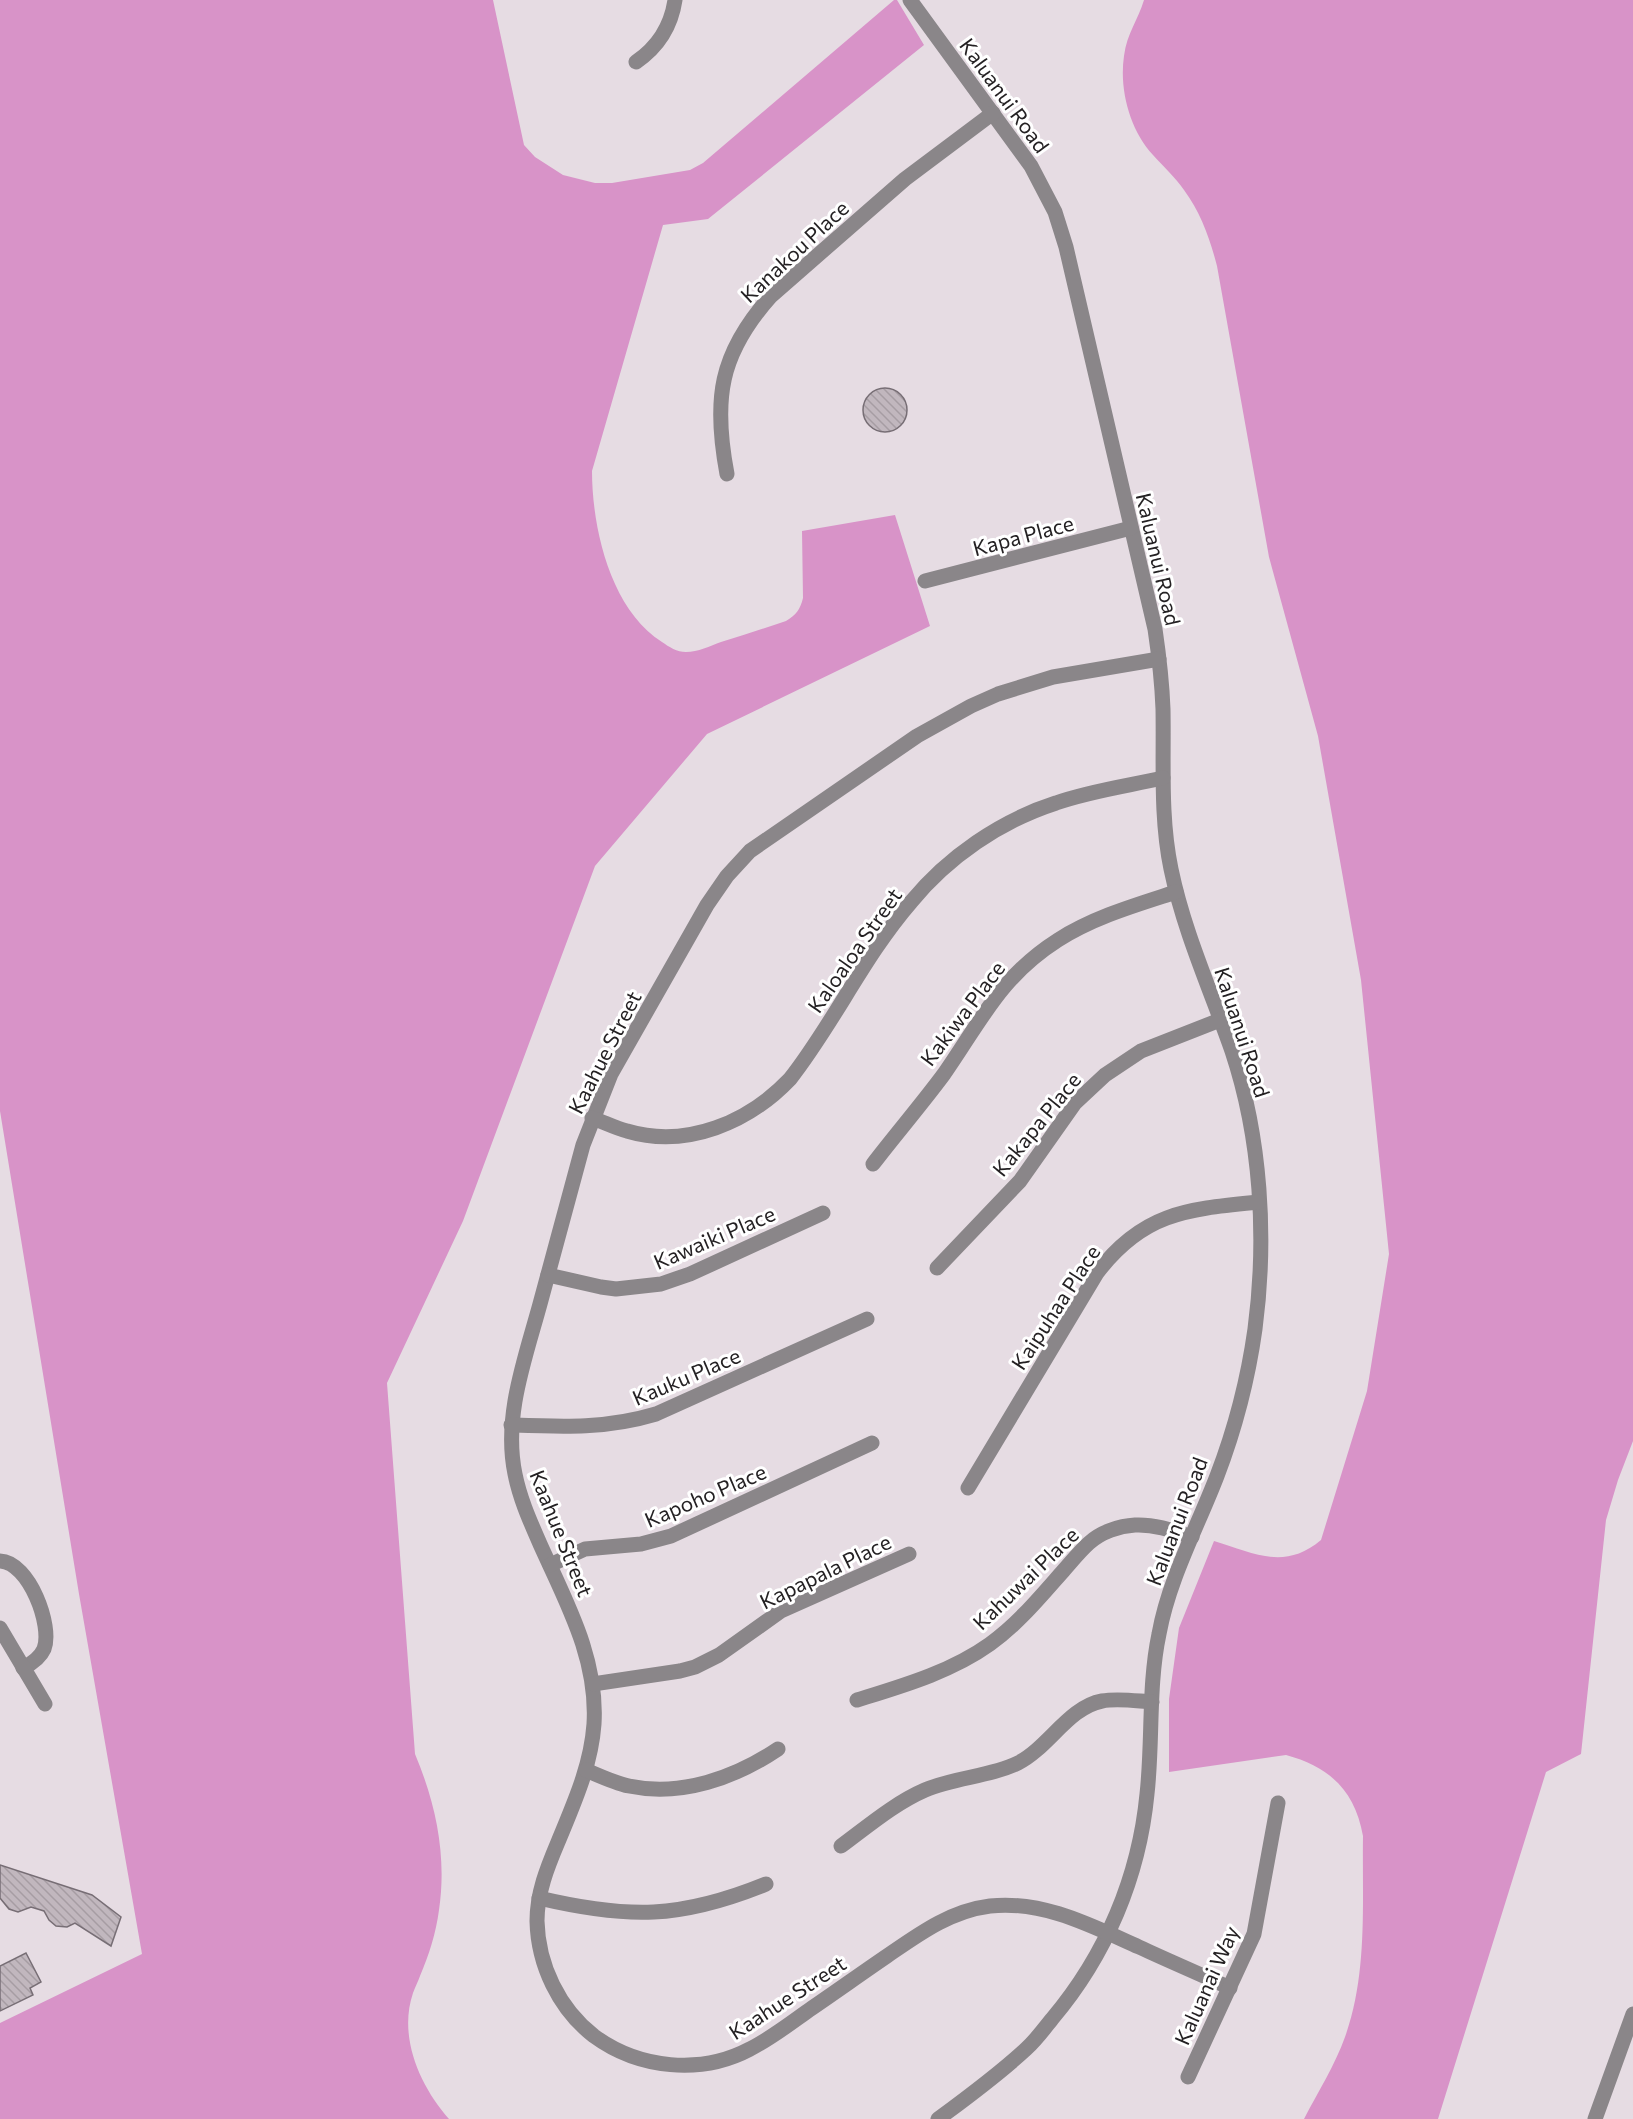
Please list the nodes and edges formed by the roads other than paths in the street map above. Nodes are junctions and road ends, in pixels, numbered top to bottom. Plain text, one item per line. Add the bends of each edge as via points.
1 (675, 0) edge
2 (910, 0) edge
3 (636, 62) dead end
4 (993, 113) junction
5 (727, 474) dead end
6 (1131, 528) junction
7 (925, 581) dead end
8 (1159, 659) junction
9 (1163, 778) junction
10 (1176, 892) junction
11 (1220, 1020) junction
12 (592, 1118) junction
13 (873, 1164) dead end
14 (1259, 1202) junction
15 (823, 1213) dead end
16 (937, 1268) dead end
17 (548, 1275) junction
18 (867, 1319) dead end
19 (511, 1425) junction
20 (872, 1443) dead end
21 (968, 1488) dead end
22 (1192, 1538) junction
23 (909, 1554) dead end
24 (0, 1561) edge
25 (550, 1565) junction
26 (0, 1628) edge
27 (23, 1668) junction
28 (593, 1684) junction
29 (857, 1700) dead end
30 (1152, 1702) junction
31 (45, 1704) dead end
32 (778, 1749) dead end
33 (586, 1770) junction
34 (1278, 1803) dead end
35 (841, 1846) dead end
36 (766, 1884) dead end
37 (539, 1898) junction
38 (1109, 1934) junction
39 (1230, 1988) junction
40 (1633, 2014) edge
41 (1188, 2077) dead end
42 (938, 2119) edge
43 (1595, 2119) edge

1 - 3 street via 663,36
2 - 4 street, Kaluanui Road
4 - 5 street, Kanakou Place via 905,179 753,316 733,351 721,390 720,431
4 - 6 street, Kaluanui Road via 1040,180 1061,229
6 - 7 street, Kapa Place
6 - 8 street, Kaluanui Road
8 - 9 street, Kaluanui Road
8 - 12 street, Kaahue Street via 1053,677 971,706 917,736 763,841 738,862 716,890 611,1074
9 - 10 street, Kaluanui Road via 1166,836
9 - 12 street, Kaloaloa Street via 1055,803 1001,827 953,860 892,925 790,1079 777,1094 744,1116 707,1131 668,1136 627,1132
10 - 11 street, Kaluanui Road
10 - 13 street, Kakiwa Place via 1078,928 1021,969 993,999 944,1074
11 - 14 street, Kaluanui Road via 1243,1094
11 - 16 street, Kakapa Place via 1150,1046 1104,1075 1075,1103 1020,1180
12 - 17 street, Kaahue Street
14 - 21 street, Kaipuhaa Place via 1204,1207 1173,1215 1144,1229 1118,1249 1097,1273
14 - 22 street, Kaluanui Road via 1259,1292 1248,1366 1230,1440
15 - 17 street, Kawaiki Place via 661,1284 616,1289
17 - 19 street, Kaahue Street
18 - 19 street, Kauku Place via 634,1421 593,1427
19 - 25 street, Kaahue Street via 519,1492
20 - 25 street, Kapoho Place via 671,1536 641,1544 585,1549
22 - 29 street, Kahuwai Place via 1146,1525 1107,1532 1089,1543 1028,1611 990,1644 928,1676
22 - 30 street, Kaluanui Road via 1163,1616
23 - 28 street, Kapapala Place via 789,1607 707,1662 680,1671
24 - 27 street via 16,1566 30,1583 42,1615 45,1648
25 - 28 street, Kaahue Street via 584,1644
26 - 27 street
27 - 31 street
28 - 33 street, Kaahue Street via 594,1724
30 - 35 street via 1112,1700 1090,1704 1019,1763 926,1790
30 - 38 street, Kaluanui Road via 1142,1829
32 - 33 street via 733,1774 682,1787 628,1786
33 - 37 street, Kaahue Street
34 - 39 street, Kaluanai Way via 1256,1927
36 - 37 street via 691,1909 658,1913 597,1910
37 - 38 street, Kaahue Street via 542,1957 568,2009 612,2047 651,2062 672,2065 714,2062 752,2049 932,1925 969,1910 1029,1906 1067,1916
38 - 39 street, Kaahue Street
38 - 42 street, Kaluanui Road via 1075,1992 1028,2048
39 - 41 street, Kaluanai Way
40 - 43 street

